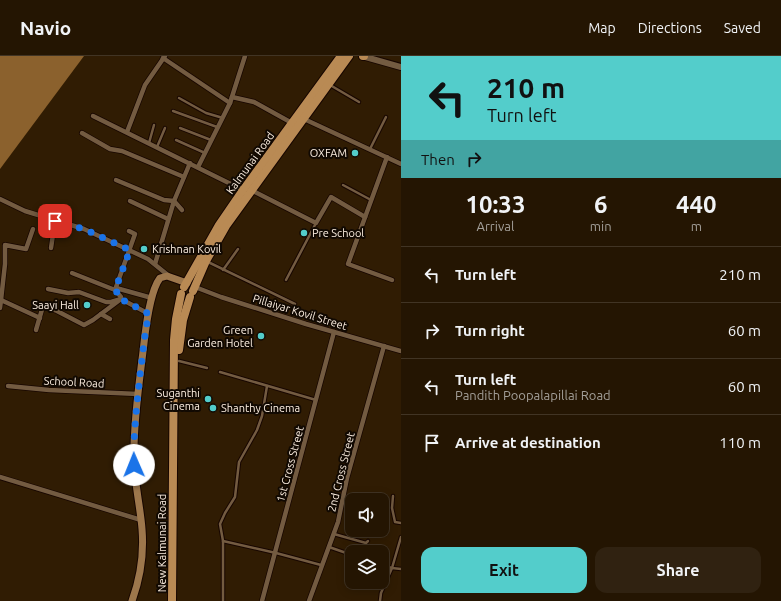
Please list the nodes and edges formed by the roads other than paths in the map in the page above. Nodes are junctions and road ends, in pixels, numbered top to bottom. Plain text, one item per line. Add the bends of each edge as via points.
1 (245, 56) edge
2 (341, 56) edge
3 (349, 56) edge
4 (363, 56) edge
5 (164, 57) edge
6 (401, 66) edge
7 (329, 85) junction
8 (232, 97) junction
9 (179, 98) dead end
10 (359, 102) dead end
11 (230, 103) junction
12 (173, 111) dead end
13 (93, 116) dead end
14 (386, 117) dead end
15 (223, 118) junction
16 (304, 119) junction
17 (293, 124) junction
18 (154, 125) dead end
19 (165, 128) dead end
20 (180, 128) dead end
21 (218, 128) junction
22 (126, 132) junction
23 (82, 133) dead end
24 (176, 140) dead end
25 (212, 140) junction
26 (149, 143) junction
27 (157, 147) junction
28 (370, 148) junction
29 (205, 153) junction
30 (387, 157) junction
31 (190, 163) junction
32 (401, 164) edge
33 (198, 167) junction
34 (184, 177) junction
35 (116, 180) dead end
36 (343, 185) dead end
37 (247, 190) junction
38 (0, 199) edge
39 (371, 200) junction
40 (130, 201) dead end
41 (174, 201) junction
42 (182, 210) dead end
43 (365, 217) junction
44 (168, 219) junction
45 (55, 221) junction
46 (316, 223) junction
47 (34, 229) dead end
48 (129, 230) dead end
49 (51, 248) dead end
50 (238, 249) dead end
51 (130, 250) junction
52 (206, 261) junction
53 (155, 264) junction
54 (223, 270) junction
55 (72, 273) dead end
56 (172, 278) junction
57 (286, 280) dead end
58 (392, 280) dead end
59 (184, 288) junction
60 (48, 289) dead end
61 (116, 289) junction
62 (193, 292) junction
63 (152, 298) junction
64 (121, 299) junction
65 (1, 300) junction
66 (295, 304) dead end
67 (0, 308) edge
68 (101, 314) junction
69 (149, 314) junction
70 (40, 318) junction
71 (110, 320) dead end
72 (36, 330) dead end
73 (334, 332) junction
74 (384, 346) junction
75 (401, 351) edge
76 (179, 361) junction
77 (207, 368) dead end
78 (220, 372) dead end
79 (8, 386) dead end
80 (267, 386) junction
81 (138, 394) junction
82 (317, 400) junction
83 (0, 477) edge
84 (393, 496) dead end
85 (141, 520) junction
86 (401, 523) edge
87 (334, 534) junction
88 (401, 538) edge
89 (223, 541) junction
90 (368, 541) dead end
91 (400, 544) edge
92 (329, 547) junction
93 (276, 553) junction
94 (345, 553) edge
95 (321, 565) junction
96 (389, 567) edge
97 (392, 568) junction
98 (401, 569) edge
99 (132, 601) edge
100 (172, 601) edge
101 (177, 601) edge
102 (223, 601) edge
103 (262, 601) edge
104 (309, 601) edge
105 (380, 601) edge

1 - 8 street
2 - 17 highway, Kalmunai Road
3 - 7 highway, Kalmunai Road
4 - 6 street
5 - 11 street
5 - 22 street via 145,85
7 - 10 lane
7 - 16 highway, Kalmunai Road
8 - 11 street
8 - 17 street via 254,102
9 - 15 lane via 206,113
11 - 15 street
12 - 21 lane
13 - 22 street
14 - 28 lane
15 - 21 street
16 - 28 street
16 - 37 highway, Kalmunai Road
17 - 37 highway, Kalmunai Road
18 - 26 lane
19 - 27 lane
20 - 25 lane
21 - 25 street
22 - 26 street
23 - 34 street via 110,149 122,151
24 - 29 lane
25 - 29 street
26 - 27 street
27 - 31 street
28 - 30 street
29 - 33 street
30 - 32 street
30 - 39 street
31 - 33 street
31 - 34 street
33 - 37 street
34 - 41 street
35 - 41 street via 164,200
36 - 39 lane
37 - 46 street
37 - 52 highway, Kalmunai Road
37 - 59 highway, Kalmunai Road via 216,230
38 - 45 street
39 - 43 street
40 - 44 street
41 - 42 street
41 - 44 street
43 - 46 street via 331,197
43 - 58 street via 348,264
44 - 53 street
45 - 49 street
45 - 51 street via 84,229
46 - 57 lane
47 - 65 street via 26,249 5,245
48 - 51 street via 135,234
50 - 54 lane
51 - 53 street
51 - 61 street
52 - 54 lane
52 - 62 highway, Kalmunai Road
53 - 56 street
54 - 66 lane
55 - 61 street
56 - 59 main road
56 - 63 main road via 160,278
59 - 62 highway via 185,298
59 - 100 highway, New Kalmunai Road via 176,319 174,340
60 - 64 street via 68,293 79,292 106,302
61 - 63 street
61 - 64 street
62 - 73 street, Pillaiyar Kovil Street via 221,297
62 - 76 highway, New Kalmunai Road via 180,332
63 - 69 main road
64 - 68 street
64 - 69 street
65 - 67 street
65 - 70 street
68 - 70 street via 84,325 43,306
68 - 71 street
69 - 81 main road
70 - 72 street
73 - 74 street, Pillaiyar Kovil Street
73 - 82 street, 1st Cross Street
74 - 75 street, Pillaiyar Kovil Street
74 - 87 street, 2nd Cross Street
76 - 77 lane
76 - 101 highway, New Kalmunai Road
78 - 80 lane
79 - 81 street, School Road
80 - 82 lane
80 - 89 lane via 257,430 239,462 235,497 220,524
81 - 85 main road via 134,452
82 - 93 street, 1st Cross Street
83 - 85 street
84 - 86 lane via 395,522
85 - 99 main road via 142,560
87 - 90 lane via 366,543
87 - 92 street, 2nd Cross Street
88 - 91 lane
89 - 93 lane
89 - 102 lane
91 - 97 lane
92 - 94 lane
92 - 95 street, 2nd Cross Street
93 - 95 lane
93 - 103 street, 1st Cross Street
95 - 104 street, 2nd Cross Street
96 - 97 lane
97 - 98 lane
97 - 105 lane

